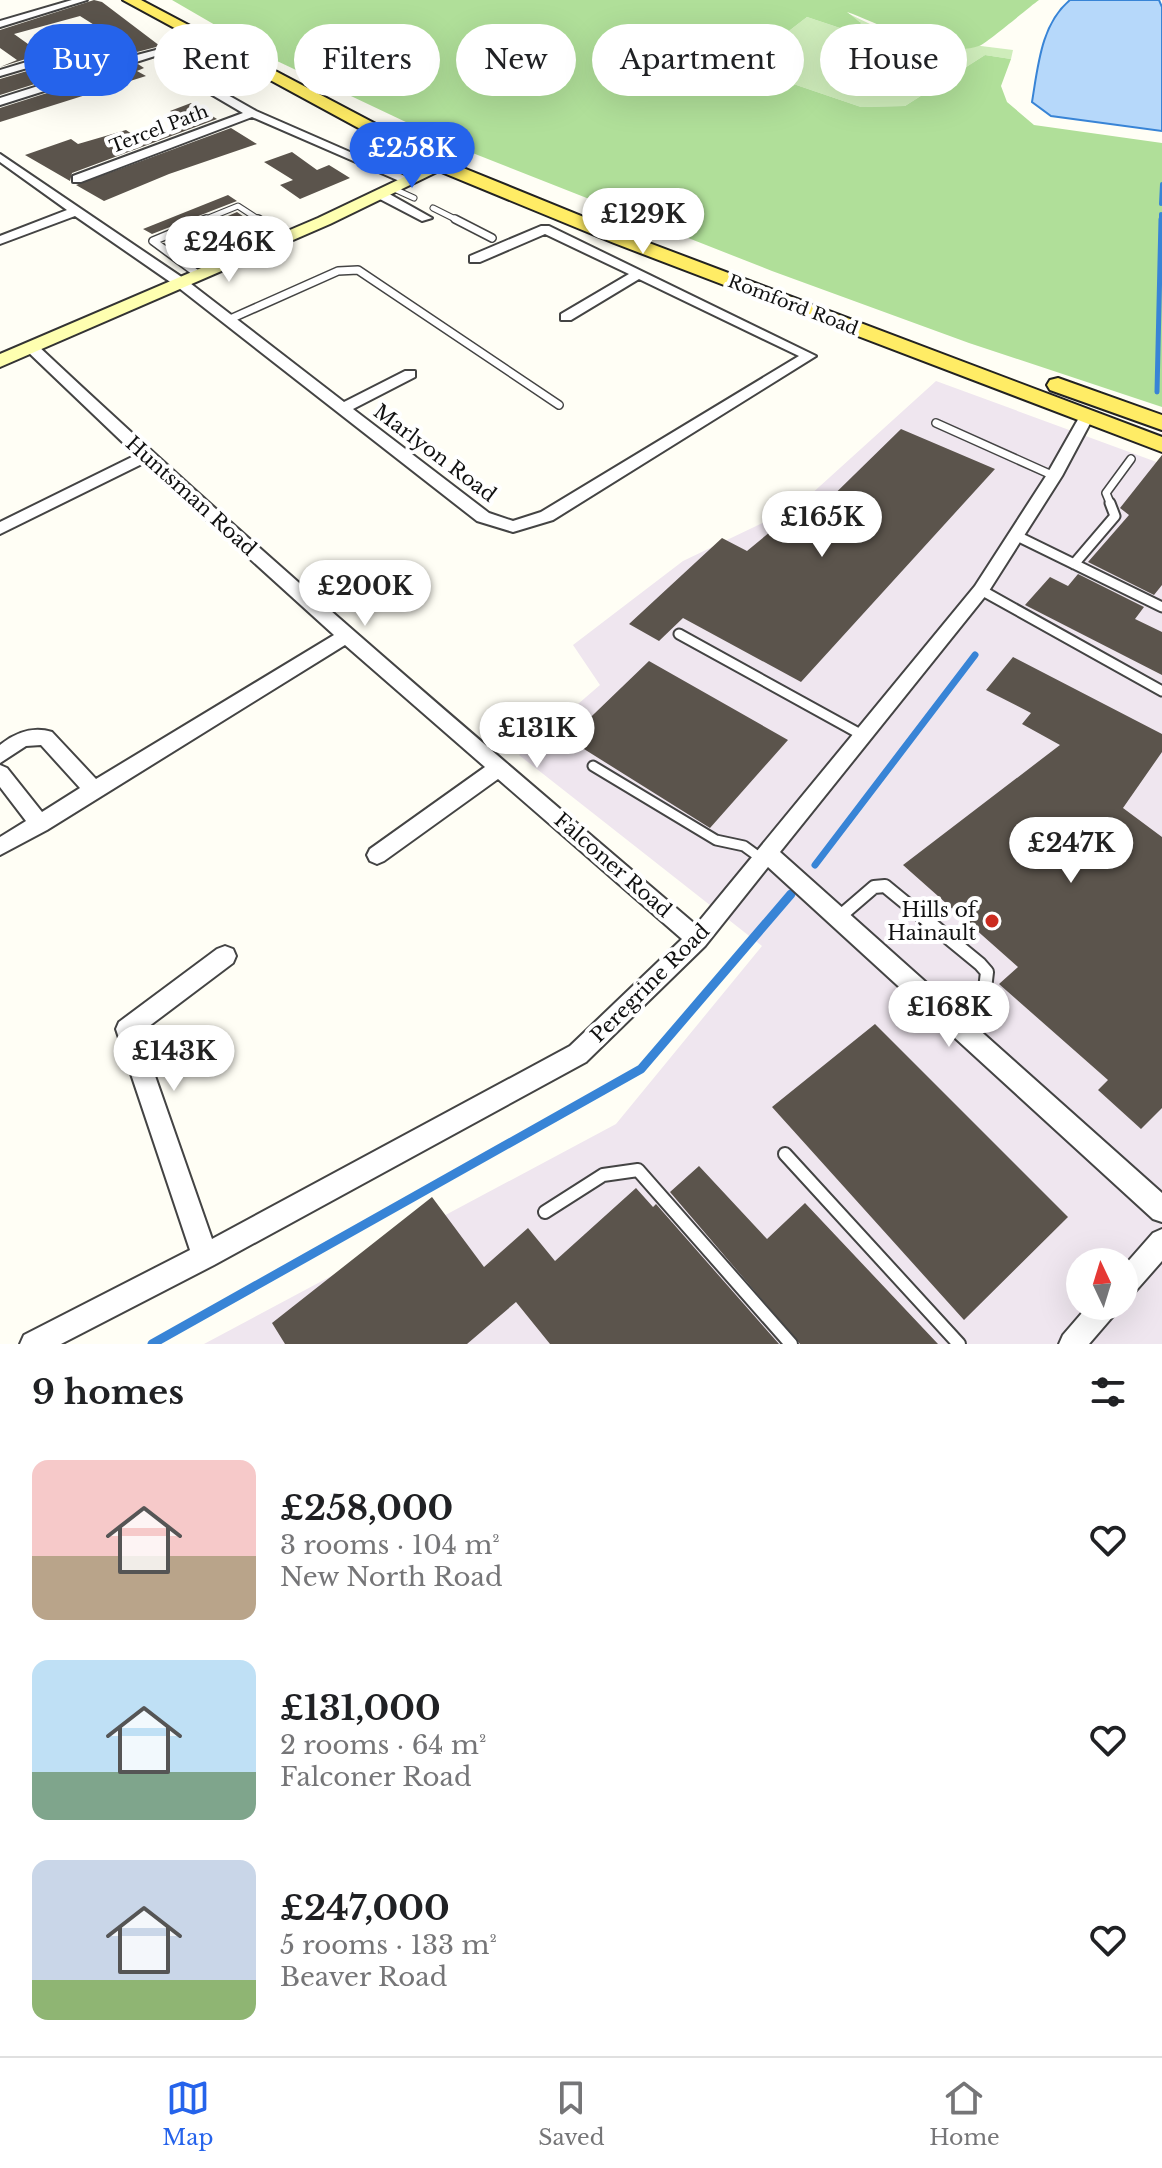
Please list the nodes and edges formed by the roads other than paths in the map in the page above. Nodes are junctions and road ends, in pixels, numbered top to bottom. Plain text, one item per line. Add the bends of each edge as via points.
1 (82, 0) edge
2 (130, 0) edge
3 (156, 0) edge
4 (0, 24) edge
5 (138, 58) edge
6 (24, 66) edge
7 (0, 73) edge
8 (24, 94) edge
9 (0, 102) edge
10 (252, 113) junction
11 (0, 157) edge
12 (449, 160) junction
13 (77, 179) dead end
14 (394, 187) junction
15 (414, 198) dead end
16 (77, 211) junction
17 (430, 213) joint
18 (286, 237) junction
19 (492, 238) dead end
20 (0, 240) edge
21 (475, 259) dead end
22 (638, 274) junction
23 (199, 275) junction
24 (180, 284) junction
25 (566, 317) dead end
26 (228, 320) junction
27 (32, 348) junction
28 (0, 361) edge
29 (410, 374) dead end
30 (559, 405) dead end
31 (343, 408) junction
32 (1087, 416) junction
33 (936, 423) dead end
34 (1162, 423) edge
35 (1162, 445) edge
36 (146, 456) junction
37 (1131, 459) dead end
38 (1054, 476) junction
39 (0, 529) edge
40 (1017, 536) junction
41 (1074, 564) junction
42 (981, 590) junction
43 (1162, 607) edge
44 (679, 634) dead end
45 (346, 636) junction
46 (1162, 691) edge
47 (862, 735) junction
48 (0, 756) edge
49 (593, 766) dead end
50 (500, 767) junction
51 (0, 773) edge
52 (94, 790) junction
53 (40, 824) junction
54 (0, 847) edge
55 (377, 855) dead end
56 (764, 856) junction
57 (838, 918) junction
58 (697, 939) junction
59 (225, 956) dead end
60 (952, 1021) junction
61 (785, 1154) dead end
62 (1162, 1210) edge
63 (545, 1212) dead end
64 (1162, 1242) edge
65 (205, 1256) junction
66 (1138, 1269) edge
67 (1093, 1320) edge
68 (33, 1344) edge
69 (791, 1344) edge
70 (959, 1344) edge
71 (1072, 1344) edge

1 - 4 street
2 - 12 main road, Romford Road via 302,95
3 - 12 main road, Romford Road
5 - 10 street via 175,46 207,64 189,77
6 - 7 street
8 - 9 street
10 - 13 street, Tercel Path
10 - 14 street
11 - 16 street, Marlyon Road
12 - 14 street
12 - 32 main road, Romford Road via 636,245
12 - 34 main road, Romford Road
14 - 15 lane
14 - 17 street
14 - 18 street
16 - 20 street
16 - 24 street, Marlyon Road
17 - 19 lane
18 - 23 street
18 - 23 lane via 238,206 153,241
21 - 22 street via 545,229
22 - 25 street
22 - 31 street, Marlyon Road via 809,356 547,516 513,527 483,517
23 - 24 street
24 - 26 street, Marlyon Road
24 - 27 street
26 - 30 lane via 338,271 358,270
26 - 31 street, Marlyon Road
27 - 28 street
27 - 36 street, Huntsman Road
29 - 31 street
32 - 35 main road, Romford Road
32 - 38 street, Peregrine Road
33 - 38 lane
36 - 39 street
36 - 45 street, Huntsman Road
37 - 41 lane via 1106,493 1115,516
38 - 40 street, Peregrine Road
40 - 41 lane
40 - 42 street, Peregrine Road
41 - 43 lane
42 - 46 lane
42 - 47 street, Peregrine Road
44 - 47 lane
45 - 50 street, Falconer Road
45 - 52 street
47 - 56 street, Peregrine Road
48 - 52 street via 21,739 45,737
49 - 56 lane via 716,840
50 - 55 street
50 - 58 street, Falconer Road
51 - 53 street
52 - 53 street
53 - 54 street
56 - 57 street
56 - 58 street, Peregrine Road
57 - 60 street
57 - 60 lane via 874,887 885,886 980,964 987,972 985,989
58 - 65 street, Peregrine Road via 578,1054
59 - 65 street via 127,1029
60 - 62 street
61 - 70 lane
63 - 69 lane via 603,1175 638,1170
64 - 66 street
65 - 68 street, Peregrine Road
67 - 71 street

